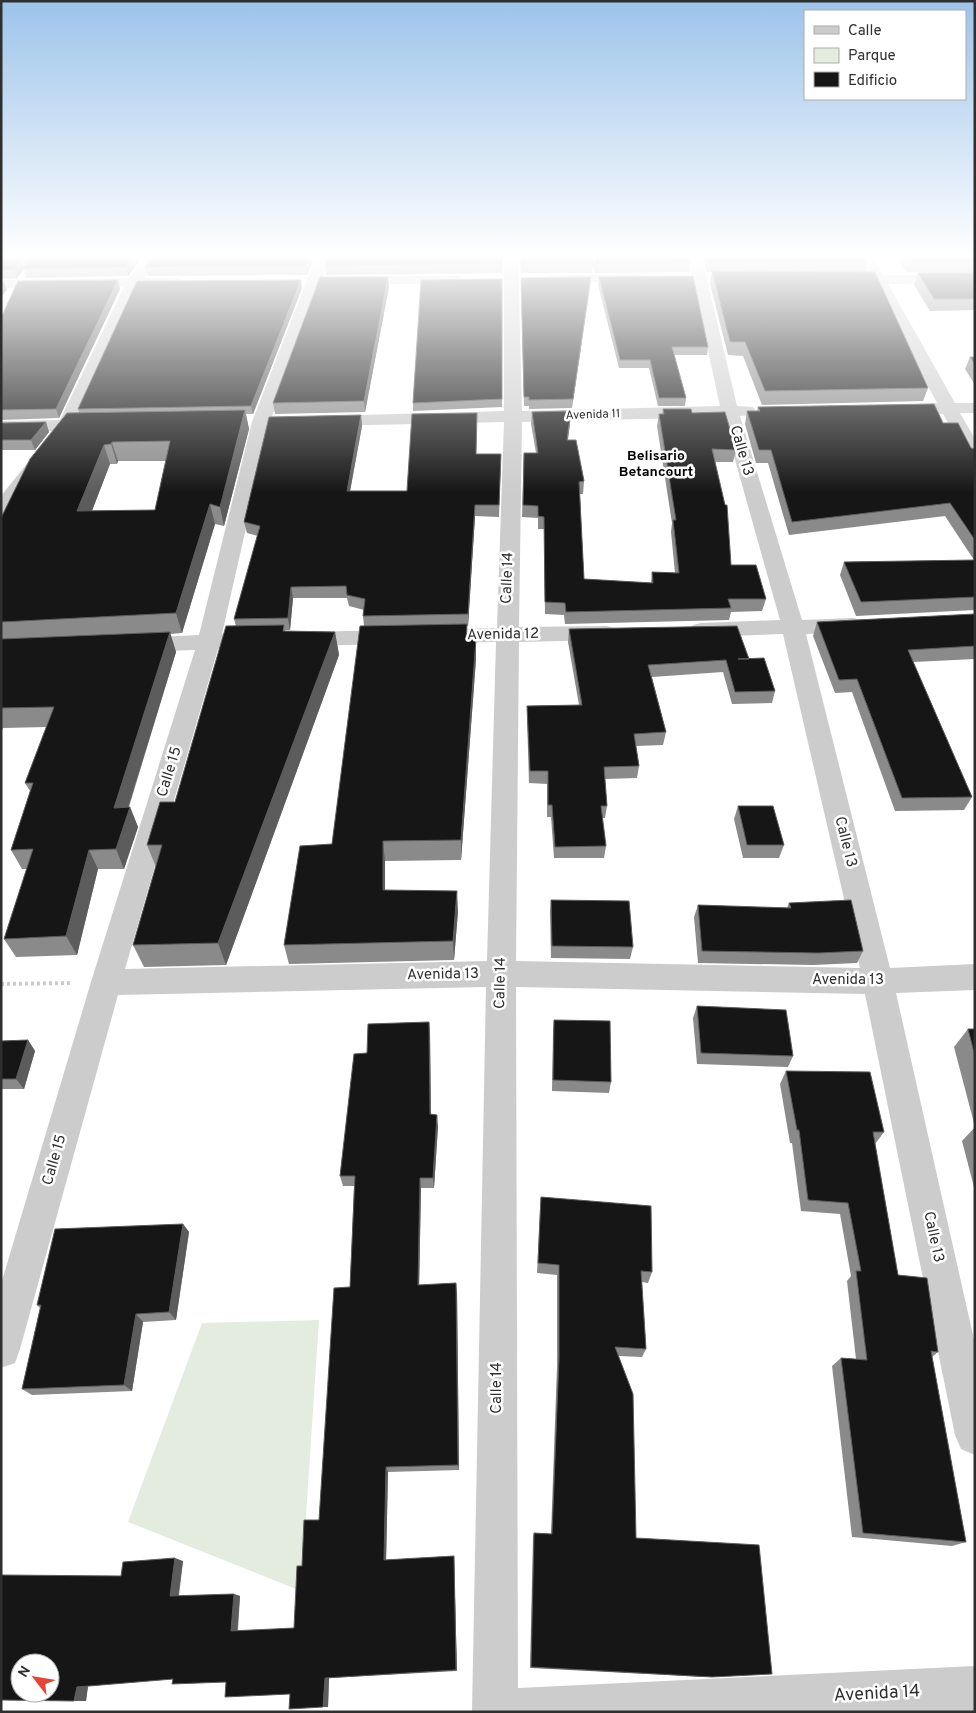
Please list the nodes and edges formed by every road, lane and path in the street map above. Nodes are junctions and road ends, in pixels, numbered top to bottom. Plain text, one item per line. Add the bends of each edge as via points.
1 (109, 334) edge
2 (290, 334) edge
3 (512, 334) edge
4 (712, 334) edge
5 (909, 334) edge
6 (948, 408) junction
7 (975, 408) edge
8 (879, 409) edge
9 (759, 411) edge
10 (730, 412) junction
11 (514, 418) junction
12 (310, 421) edge
13 (115, 425) edge
14 (1, 426) edge
15 (66, 426) junction
16 (975, 456) edge
17 (1, 509) edge
18 (870, 624) edge
19 (793, 628) junction
20 (684, 631) edge
21 (625, 632) edge
22 (506, 635) junction
23 (249, 640) edge
24 (279, 640) edge
25 (210, 641) junction
26 (120, 646) edge
27 (501, 974) junction
28 (975, 977) edge
29 (878, 981) junction
30 (106, 982) junction
31 (1, 984) edge
32 (1, 1349) edge
33 (975, 1436) edge
34 (975, 1689) edge
35 (494, 1712) edge
36 (509, 1712) edge

1 - 15 street
2 - 25 street, Calle 15 via 261,422
3 - 11 street, Calle 14
4 - 10 street, Calle 13
5 - 6 street
6 - 7 street
6 - 8 street
6 - 16 street
9 - 10 street, Avenida 11
10 - 11 street, Avenida 11
10 - 19 street, Calle 13
11 - 12 street, Avenida 11
11 - 22 street, Calle 14
13 - 15 street
14 - 15 street
15 - 17 street
18 - 19 street
19 - 20 street
19 - 29 street, Calle 13
21 - 22 street, Avenida 12
22 - 24 street, Avenida 12
22 - 27 street, Calle 14
23 - 25 street
25 - 26 street
25 - 30 street, Calle 15
27 - 29 street, Avenida 13
27 - 30 street, Avenida 13
27 - 35 street, Calle 14
28 - 29 street, Avenida 13
29 - 33 street, Calle 13
30 - 31 path
30 - 32 street, Calle 15
34 - 36 street, Avenida 14

